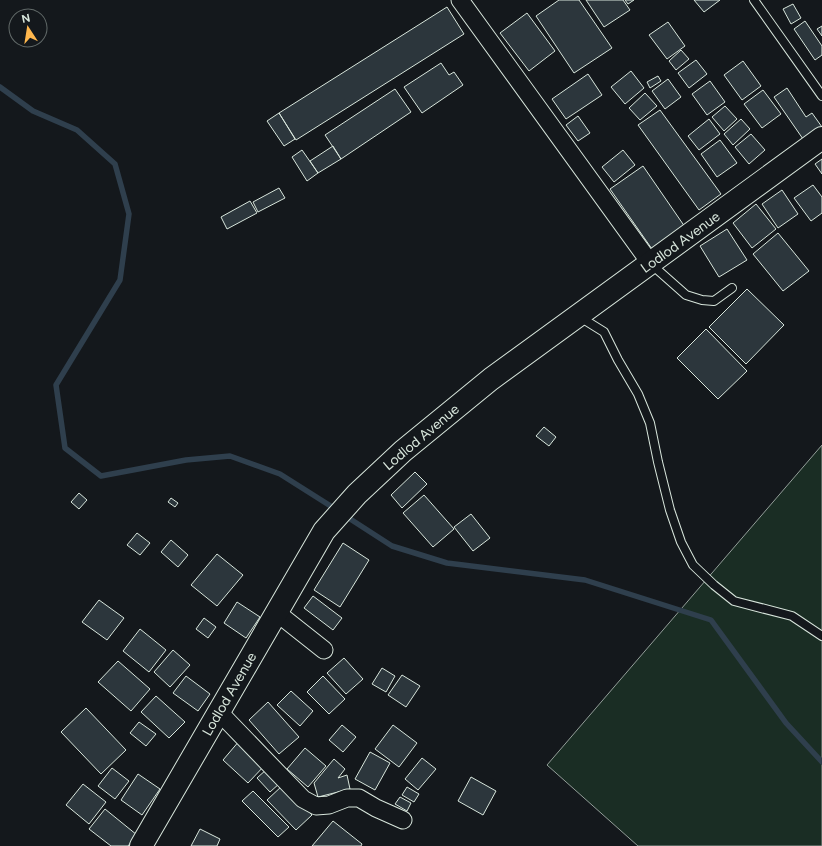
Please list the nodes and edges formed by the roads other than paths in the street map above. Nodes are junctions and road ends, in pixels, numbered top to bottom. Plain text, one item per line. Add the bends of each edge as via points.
1 (460, 0) edge
2 (754, 0) edge
3 (822, 96) edge
4 (822, 138) edge
5 (651, 264) junction
6 (732, 288) dead end
7 (578, 315) junction
8 (276, 612) junction
9 (822, 636) edge
10 (324, 650) dead end
11 (219, 712) junction
12 (403, 820) dead end
13 (141, 846) edge

1 - 5 street
2 - 3 lane
4 - 5 main road, Lodlod Avenue
5 - 6 lane via 686,295 702,300 714,301
5 - 7 main road, Lodlod Avenue
7 - 8 main road, Lodlod Avenue via 433,425 357,494 324,531
7 - 9 lane via 604,332 638,394 650,423 672,516 693,565 734,600 792,616
8 - 10 street
8 - 11 main road, Lodlod Avenue
11 - 12 street via 303,799 316,806 329,805 347,798 359,798
11 - 13 main road, Lodlod Avenue

